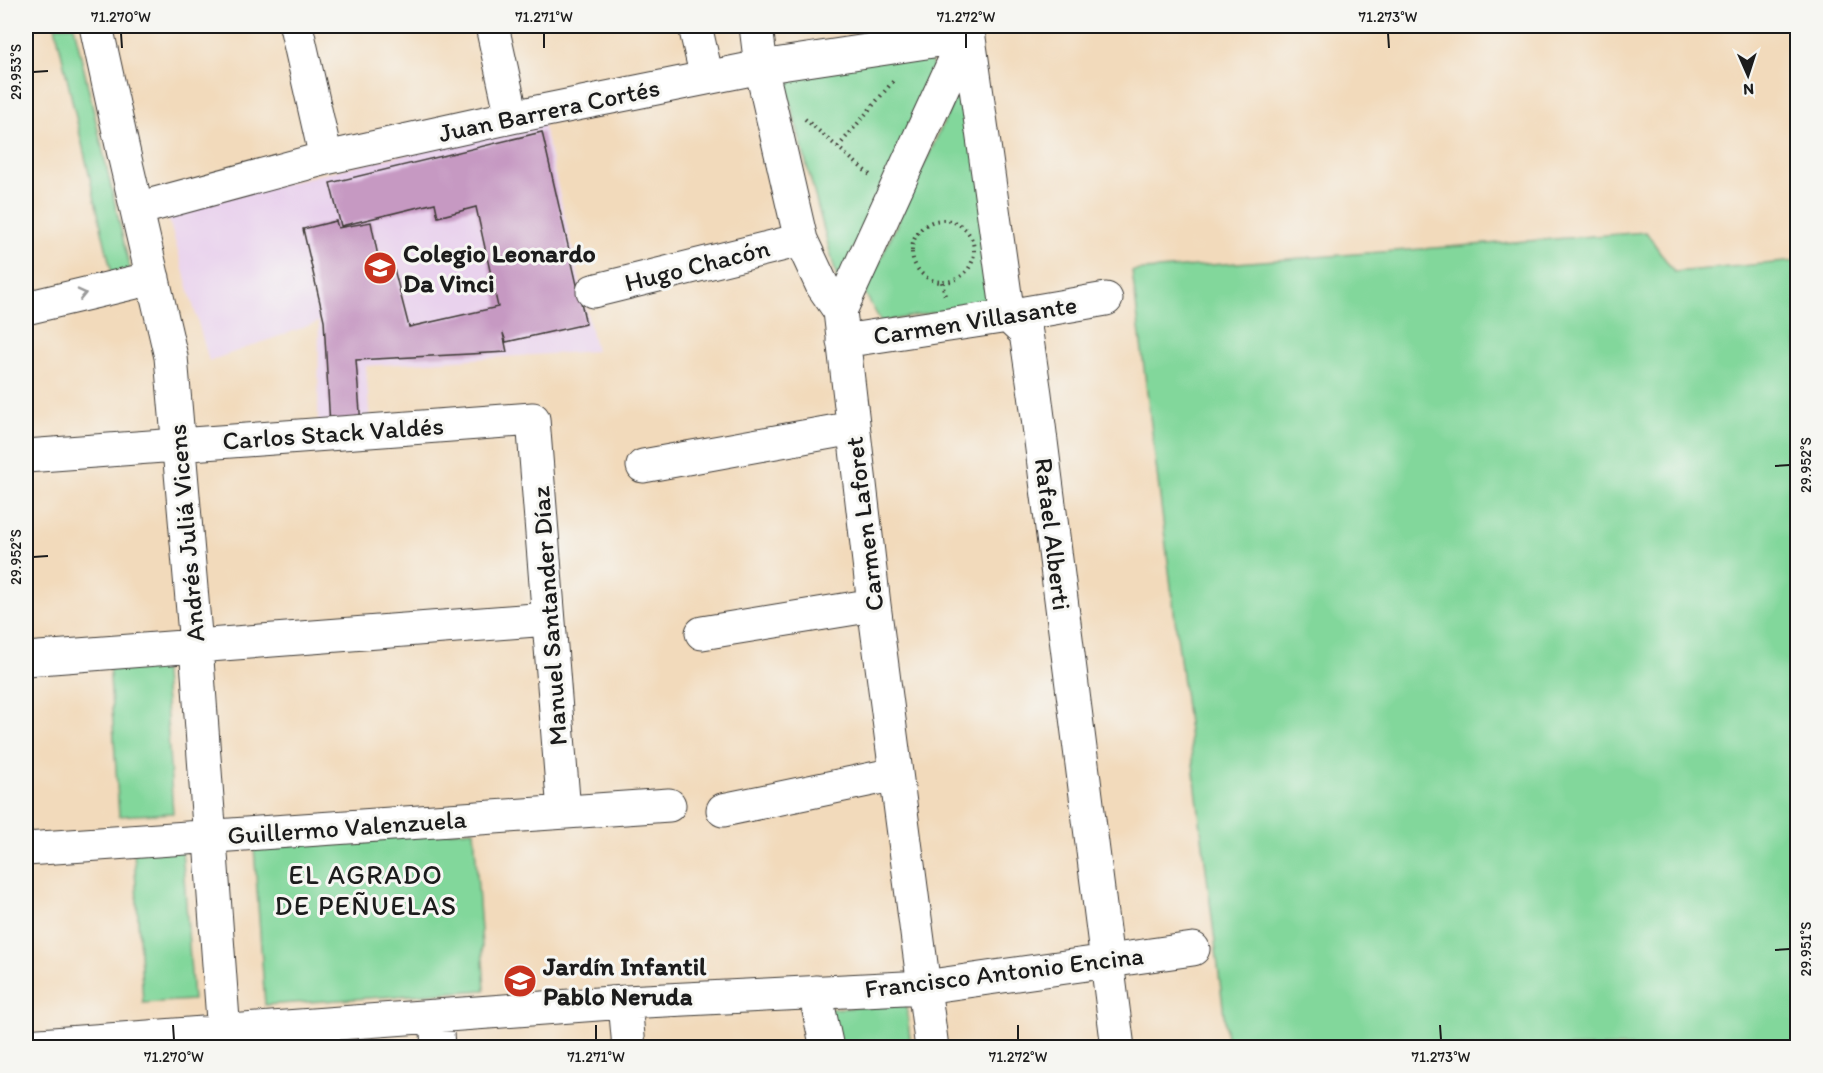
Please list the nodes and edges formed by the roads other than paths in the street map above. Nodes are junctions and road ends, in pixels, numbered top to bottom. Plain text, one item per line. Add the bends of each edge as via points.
1 (96, 26) edge
2 (296, 26) edge
3 (492, 26) edge
4 (695, 26) edge
5 (756, 26) edge
6 (967, 30) edge
7 (762, 67) junction
8 (707, 78) junction
9 (512, 117) junction
10 (326, 158) junction
11 (137, 209) junction
12 (801, 240) junction
13 (153, 278) junction
14 (593, 291) dead end
15 (1106, 298) dead end
16 (26, 308) edge
17 (1008, 316) junction
18 (842, 326) junction
19 (533, 419) joint
20 (853, 428) junction
21 (178, 444) junction
22 (26, 456) edge
23 (643, 466) dead end
24 (874, 605) junction
25 (548, 619) junction
26 (702, 633) dead end
27 (196, 646) junction
28 (26, 659) edge
29 (896, 774) junction
30 (669, 805) dead end
31 (723, 810) dead end
32 (564, 812) junction
33 (210, 837) junction
34 (26, 849) edge
35 (1193, 949) dead end
36 (1106, 961) junction
37 (924, 987) junction
38 (815, 992) junction
39 (625, 1002) junction
40 (437, 1032) edge
41 (224, 1040) edge
42 (30, 1046) edge
43 (629, 1047) edge
44 (827, 1047) edge
45 (932, 1047) edge
46 (1118, 1047) edge

1 - 11 street, Andrés Juliá Vicens
2 - 10 street
3 - 9 street
4 - 8 street
5 - 7 street
6 - 7 street, Juan Barrera Cortés
6 - 17 street
6 - 18 street via 893,195
7 - 8 street, Juan Barrera Cortés
7 - 12 street
8 - 9 street, Juan Barrera Cortés
9 - 10 street, Juan Barrera Cortés
10 - 11 street, Juan Barrera Cortés
11 - 13 street, Andrés Juliá Vicens
12 - 14 street, Hugo Chacón
12 - 18 street
16 -> 13 street
13 - 21 street, Andrés Juliá Vicens via 171,357
15 - 17 street, Carmen Villasante
17 - 18 street, Carmen Villasante
17 - 36 street, Rafael Alberti via 1026,333
18 - 20 street, Carmen Laforet
19 - 21 street, Carlos Stack Valdés
19 - 25 street, Manuel Santander Díaz
20 - 23 street
20 - 24 street, Carmen Laforet
21 - 22 street, Carlos Stack Valdés
21 - 27 street, Andrés Juliá Vicens
24 - 26 street
24 - 29 street, Carmen Laforet
25 - 27 street
25 - 32 street, Manuel Santander Díaz
27 - 28 street
27 - 33 street, Andrés Juliá Vicens
29 - 31 street
29 - 37 street, Carmen Laforet
30 - 32 street, Guillermo Valenzuela
32 - 33 street, Guillermo Valenzuela
33 - 34 street, Guillermo Valenzuela
33 - 41 street, Andrés Juliá Vicens
35 - 36 street, Francisco Antonio Encina
36 - 37 street, Francisco Antonio Encina
36 - 46 street, Rafael Alberti
37 - 38 street, Francisco Antonio Encina
37 - 45 street, Carmen Laforet
38 - 39 street, Francisco Antonio Encina
38 - 44 street
39 - 40 street, Francisco Antonio Encina
39 - 43 street
40 - 41 street, Francisco Antonio Encina
41 - 42 street, Francisco Antonio Encina

